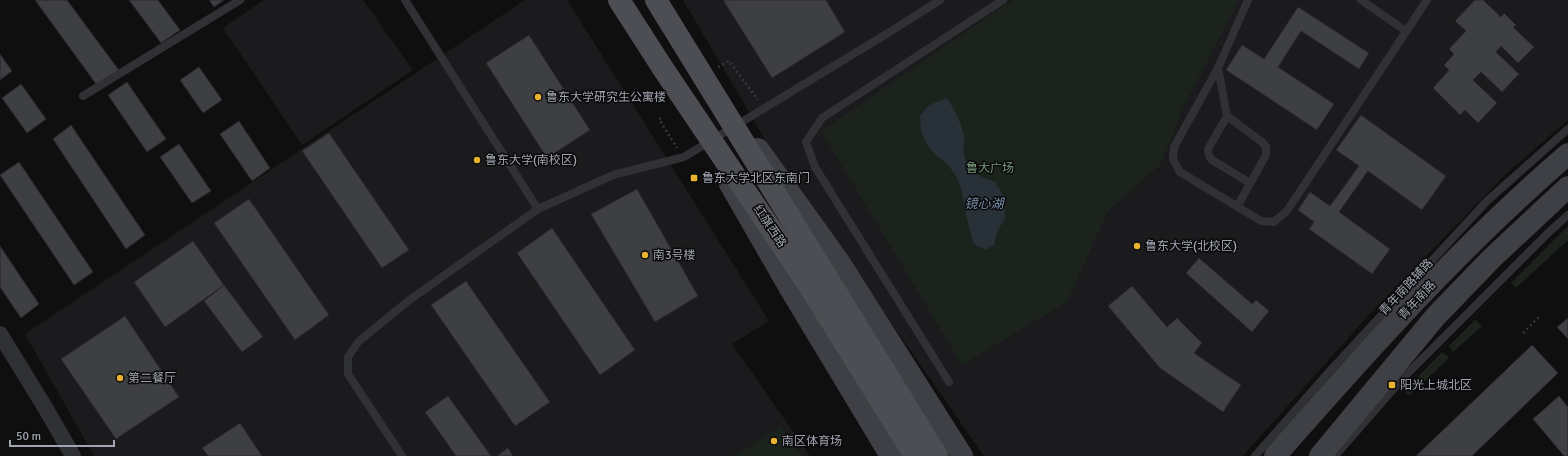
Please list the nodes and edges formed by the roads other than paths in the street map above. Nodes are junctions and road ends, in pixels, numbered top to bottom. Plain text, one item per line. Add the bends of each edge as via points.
1 (240, 0) edge
2 (406, 0) edge
3 (619, 0) edge
4 (656, 0) edge
5 (940, 0) edge
6 (1003, 0) edge
7 (1248, 0) edge
8 (1361, 0) edge
9 (1427, 0) edge
10 (1406, 31) junction
11 (692, 57) junction
12 (1218, 68) junction
13 (664, 70) junction
14 (82, 96) dead end
15 (1227, 116) junction
16 (1568, 129) edge
17 (1568, 154) edge
18 (1250, 183) junction
19 (1568, 187) edge
20 (1236, 207) junction
21 (538, 209) junction
22 (1568, 215) edge
23 (0, 334) edge
24 (949, 382) dead end
25 (73, 456) edge
26 (402, 456) edge
27 (891, 456) edge
28 (915, 456) edge
29 (938, 456) edge
30 (962, 456) edge
31 (1255, 456) edge
32 (1275, 456) edge
33 (1320, 456) edge
34 (1335, 456) edge

1 - 14 lane
2 - 21 lane
3 - 13 main road, 红旗西路
4 - 11 main road, 红旗西路
5 - 21 lane via 684,157 613,175
6 - 24 lane via 822,118 806,142 815,168
7 - 12 lane
8 - 10 lane
9 - 10 lane
10 - 20 lane via 1286,211 1274,222 1261,221
11 - 29 main road, 红旗西路
11 - 30 main road via 839,262
12 - 15 lane
12 - 20 lane via 1174,146 1173,159 1180,172
13 - 27 main road via 791,290
13 - 28 main road, 红旗西路 via 808,284
15 - 18 lane via 1266,147 1266,155
15 - 18 lane via 1208,149 1209,156
16 - 31 lane, 青年南路辅路 via 1487,201
17 - 32 main road, 青年南路 via 1458,256
18 - 20 lane
19 - 33 main road, 青年南路 via 1492,258 1436,316
21 - 26 lane via 408,301 358,342 348,357 348,374
22 - 34 lane via 1402,379
23 - 25 street

